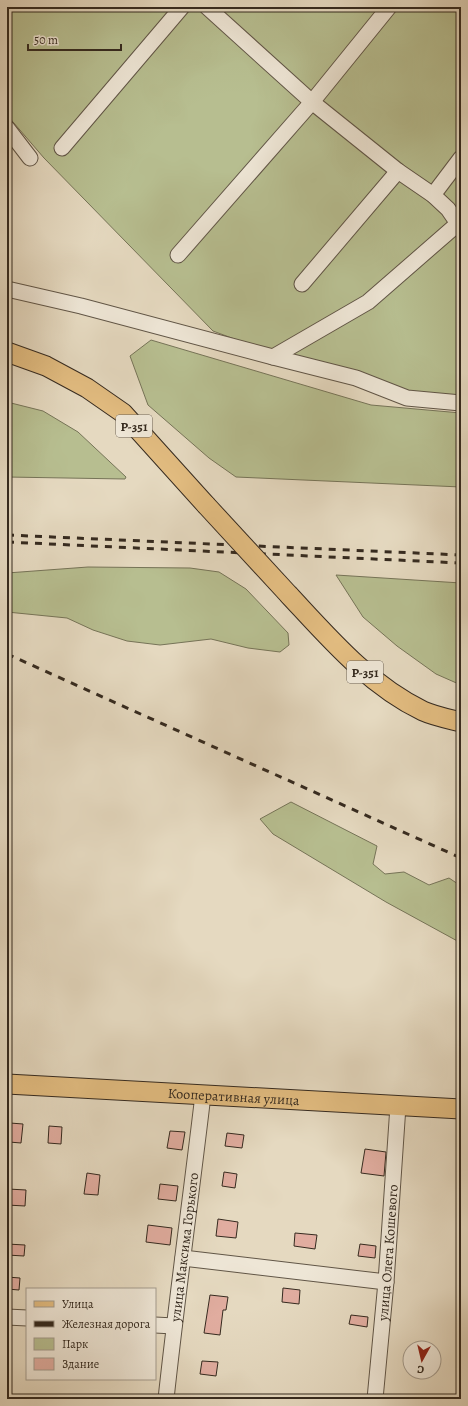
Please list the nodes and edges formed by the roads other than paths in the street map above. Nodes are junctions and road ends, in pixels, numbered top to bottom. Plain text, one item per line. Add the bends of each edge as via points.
1 (182, 7) edge
2 (207, 7) edge
3 (390, 7) edge
4 (312, 102) junction
5 (7, 128) edge
6 (62, 148) dead end
7 (30, 158) dead end
8 (461, 158) edge
9 (398, 171) junction
10 (433, 195) junction
11 (460, 224) edge
12 (178, 256) dead end
13 (302, 284) dead end
14 (7, 289) edge
15 (7, 352) edge
16 (273, 357) junction
17 (461, 403) edge
18 (461, 722) edge
19 (7, 1084) edge
20 (203, 1095) junction
21 (398, 1106) junction
22 (461, 1109) edge
23 (183, 1258) junction
24 (386, 1282) junction
25 (7, 1317) edge
26 (26, 1318) edge
27 (156, 1325) edge
28 (174, 1326) junction
29 (166, 1399) edge
30 (376, 1399) edge

1 - 6 street
2 - 4 street
3 - 4 street
4 - 9 street
4 - 12 street
5 - 7 street
8 - 10 street
9 - 10 street
9 - 13 street
10 - 11 street
11 - 16 street via 368,302
14 - 16 street
15 - 18 main road, Р-351, bridge via 46,366 86,388 122,413 352,662 383,687 423,711
16 - 17 street via 356,378 407,398
19 - 20 main road, Кооперативная улица
20 - 21 main road, Кооперативная улица
20 - 23 street, улица Максима Горького
21 - 22 main road, Кооперативная улица
21 - 24 street, улица Олега Кошевого
23 - 24 street
23 - 28 street, улица Максима Горького
24 - 30 street, улица Олега Кошевого
25 - 26 street
27 - 28 street
28 - 29 street, улица Максима Горького

